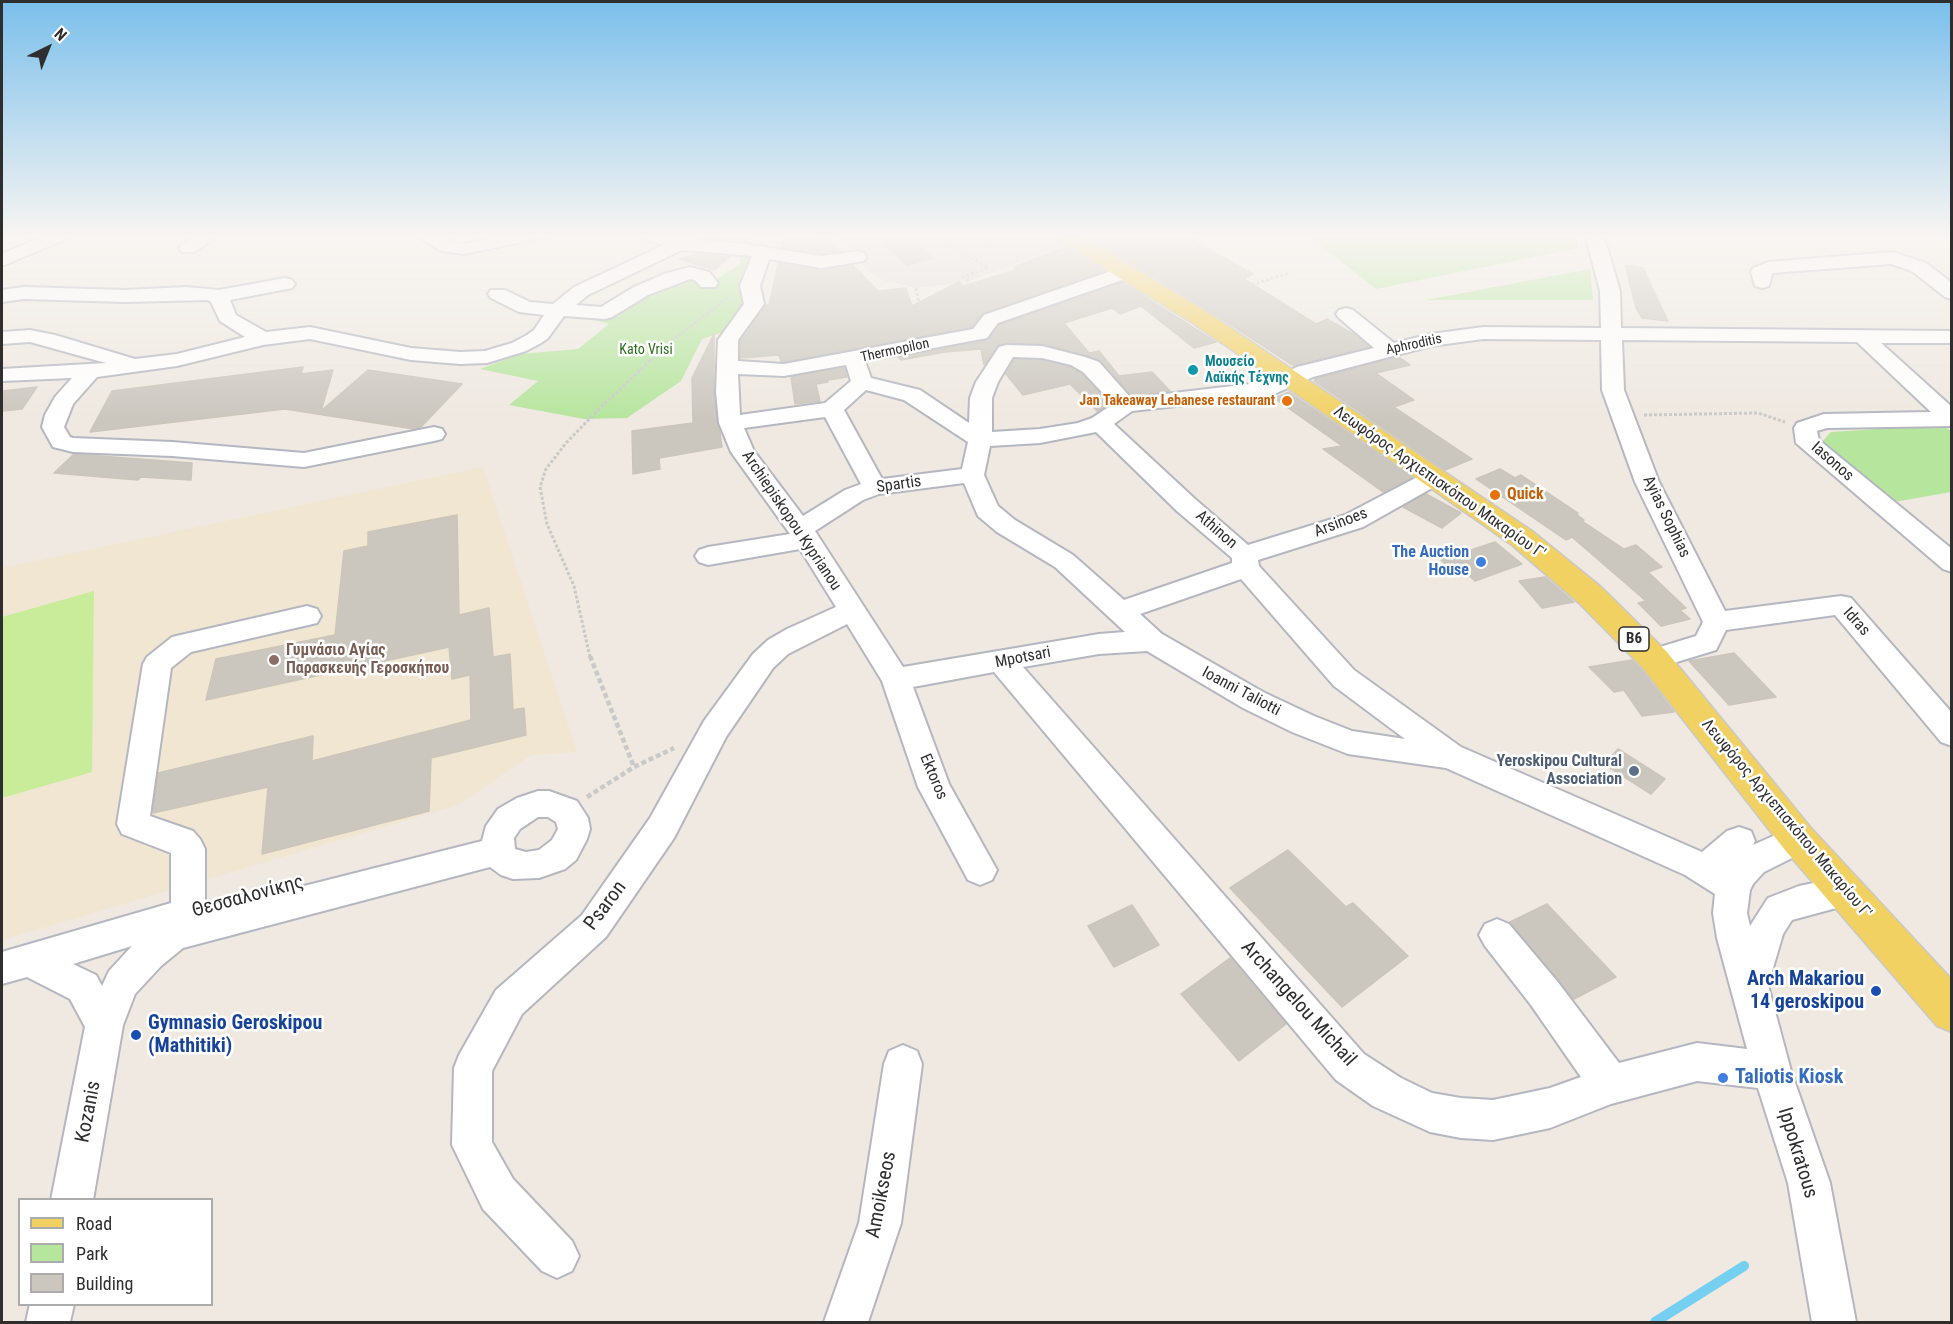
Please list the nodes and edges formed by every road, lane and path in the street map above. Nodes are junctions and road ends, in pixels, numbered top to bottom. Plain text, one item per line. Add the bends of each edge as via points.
1 (217, 296) edge
2 (501, 296) edge
3 (575, 296) edge
4 (632, 296) edge
5 (752, 296) edge
6 (917, 296) edge
7 (983, 296) edge
8 (1064, 296) edge
9 (1164, 296) edge
10 (1218, 296) edge
11 (1610, 296) edge
12 (725, 302) dead end
13 (1183, 307) junction
14 (558, 310) junction
15 (1346, 314) dead end
16 (706, 316) junction
17 (713, 318) dead end
18 (985, 326) junction
19 (1613, 333) junction
20 (1861, 335) junction
21 (2, 338) edge
22 (1952, 338) edge
23 (262, 339) junction
24 (55, 341) junction
25 (932, 343) junction
26 (1390, 350) junction
27 (1006, 351) junction
28 (854, 359) junction
29 (138, 365) junction
30 (726, 368) junction
31 (90, 371) junction
32 (10, 375) edge
33 (1291, 379) junction
34 (862, 382) junction
35 (1126, 405) junction
36 (832, 409) junction
37 (1622, 416) junction
38 (1951, 418) edge
39 (730, 423) junction
40 (1100, 423) junction
41 (1805, 428) junction
42 (434, 434) dead end
43 (980, 440) junction
44 (972, 475) junction
45 (1433, 478) junction
46 (875, 487) junction
47 (804, 534) junction
48 (708, 556) dead end
49 (1245, 562) junction
50 (1952, 563) edge
51 (852, 611) junction
52 (1120, 611) junction
53 (308, 616) dead end
54 (1717, 622) junction
55 (1152, 641) junction
56 (1654, 659) junction
57 (1002, 662) junction
58 (896, 680) junction
59 (716, 729) junction
60 (1952, 734) edge
61 (1449, 756) junction
62 (634, 767) junction
63 (566, 810) junction
64 (1798, 839) junction
65 (1739, 842) dead end
66 (498, 843) junction
67 (980, 870) dead end
68 (1719, 879) junction
69 (1843, 892) junction
70 (181, 924) junction
71 (1497, 935) dead end
72 (15, 964) edge
73 (1750, 985) junction
74 (1952, 1012) edge
75 (104, 1025) junction
76 (903, 1064) dead end
77 (1772, 1071) junction
78 (1611, 1085) junction
79 (72, 1198) edge
80 (557, 1257) dead end
81 (52, 1306) edge
82 (1838, 1316) edge
83 (48, 1323) edge
84 (846, 1323) edge

1 - 23 street via 233,323
2 - 14 street via 522,307
3 - 14 street
4 - 14 street via 605,313
5 - 30 street, Archiepiskopou Kyprianou via 754,304 728,340
6 - 25 path via 920,321
7 - 18 path
8 - 18 street, Thermopilon
9 - 13 main road, Λεωφόρος Αρχιεπισκόπου Μακαρίου Γ' / B6
10 - 13 path
11 - 19 street, Ayias Sophias
12 - 16 path
13 - 33 main road, Λεωφόρος Αρχιεπισκόπου Μακαρίου Γ' / B6
14 - 23 street via 534,339 487,357 411,354 322,334 297,333
15 - 26 street
16 - 17 path
16 - 62 path via 670,342 566,443 546,469 540,487 547,524 574,586 589,654
18 - 25 street, Thermopilon
18 - 27 street
19 - 20 street, Aphroditis
19 - 26 street, Aphroditis via 1483,333
19 - 37 street, Ayias Sophias via 1613,390
20 - 22 street, Aphroditis
20 - 38 street
21 - 24 street via 30,336
23 - 29 street via 189,358
24 - 29 street
24 - 32 street
25 - 28 street, Thermopilon
26 - 33 street, Aphroditis
27 - 35 street via 1042,352 1091,367
27 - 43 street via 981,398
28 - 30 street via 784,370
28 - 34 street, Thermopilon
29 - 31 street
30 - 39 street, Archiepiskopou Kyprianou
31 - 32 street
31 - 42 street via 56,416 53,427 61,442 304,460
33 - 35 street, Aphroditis via 1272,388
33 - 45 main road, Λεωφόρος Αρχιεπισκόπου Μακαρίου Γ' / B6
34 - 36 street, Thermopilon
34 - 43 street via 912,395
35 - 40 street
36 - 39 street
36 - 46 street
37 - 41 path via 1758,413
37 - 54 street, Ayias Sophias via 1647,482
38 - 41 street, Iasonos via 1824,421
39 - 47 street, Archiepiskopou Kyprianou via 743,452
40 - 43 street via 1062,433
40 - 49 street, Athinon
41 - 50 street, Iasonos via 1808,443
43 - 44 street
44 - 46 street, Spartis
44 - 52 street, Ioanni Taliotti via 987,510 1064,561
45 - 49 street, Arsinoes via 1354,521
45 - 56 main road, Λεωφόρος Αρχιεπισκόπου Μακαρίου Γ' / B6 via 1522,538 1590,595
46 - 47 street, Spartis via 854,495
47 - 48 street
47 - 51 street, Archiepiskopou Kyprianou
49 - 52 street, Arsinoes
49 - 61 street, Athinon via 1344,678
51 - 58 street, Archiepiskopou Kyprianou
51 - 59 street, Psaron via 778,647
52 - 55 street, Ioanni Taliotti
53 - 70 street via 182,644 157,664 134,824 181,841 188,849
54 - 56 street via 1706,643
54 - 60 street, Idras via 1841,605
55 - 57 street, Mpotsari via 1099,644
55 - 61 street, Ioanni Taliotti via 1253,700 1348,742
56 - 64 main road, Λεωφόρος Αρχιεπισκόπου Μακαρίου Γ' / B6
57 - 58 street, Mpotsari
57 - 78 street, Archangelou Michail via 1350,1067 1387,1092 1430,1112 1493,1120 1550,1108
58 - 67 street, Ektoros via 934,787
59 - 62 path
59 - 80 street, Psaron via 662,828 594,926 510,1002 473,1068 472,1145 498,1194
61 - 68 street, Ioanni Taliotti via 1576,810
62 - 63 path
63 - 66 street via 549,804 528,807 509,819
63 - 66 street via 574,829 564,850 553,859 519,866 503,859
64 - 68 street
64 - 69 main road, Λεωφόρος Αρχιεπισκόπου Μακαρίου Γ' / B6
65 - 68 street
66 - 70 street, Θεσσαλονίκης via 283,886
68 - 73 street, Ippokratous
69 - 73 street via 1780,909 1767,928
69 - 74 main road, Λεωφόρος Αρχιεπισκόπου Μακαρίου Γ' / B6
70 - 72 street, Θεσσαλονίκης
70 - 75 street, Kozanis via 122,983
71 - 78 street
72 - 75 street via 83,987
73 - 77 street, Ippokratous
75 - 79 street, Kozanis
76 - 84 street, Amoikseos via 880,1223
77 - 78 street, Archangelou Michail via 1697,1062
77 - 82 street, Ippokratous via 1809,1183
81 - 83 street

